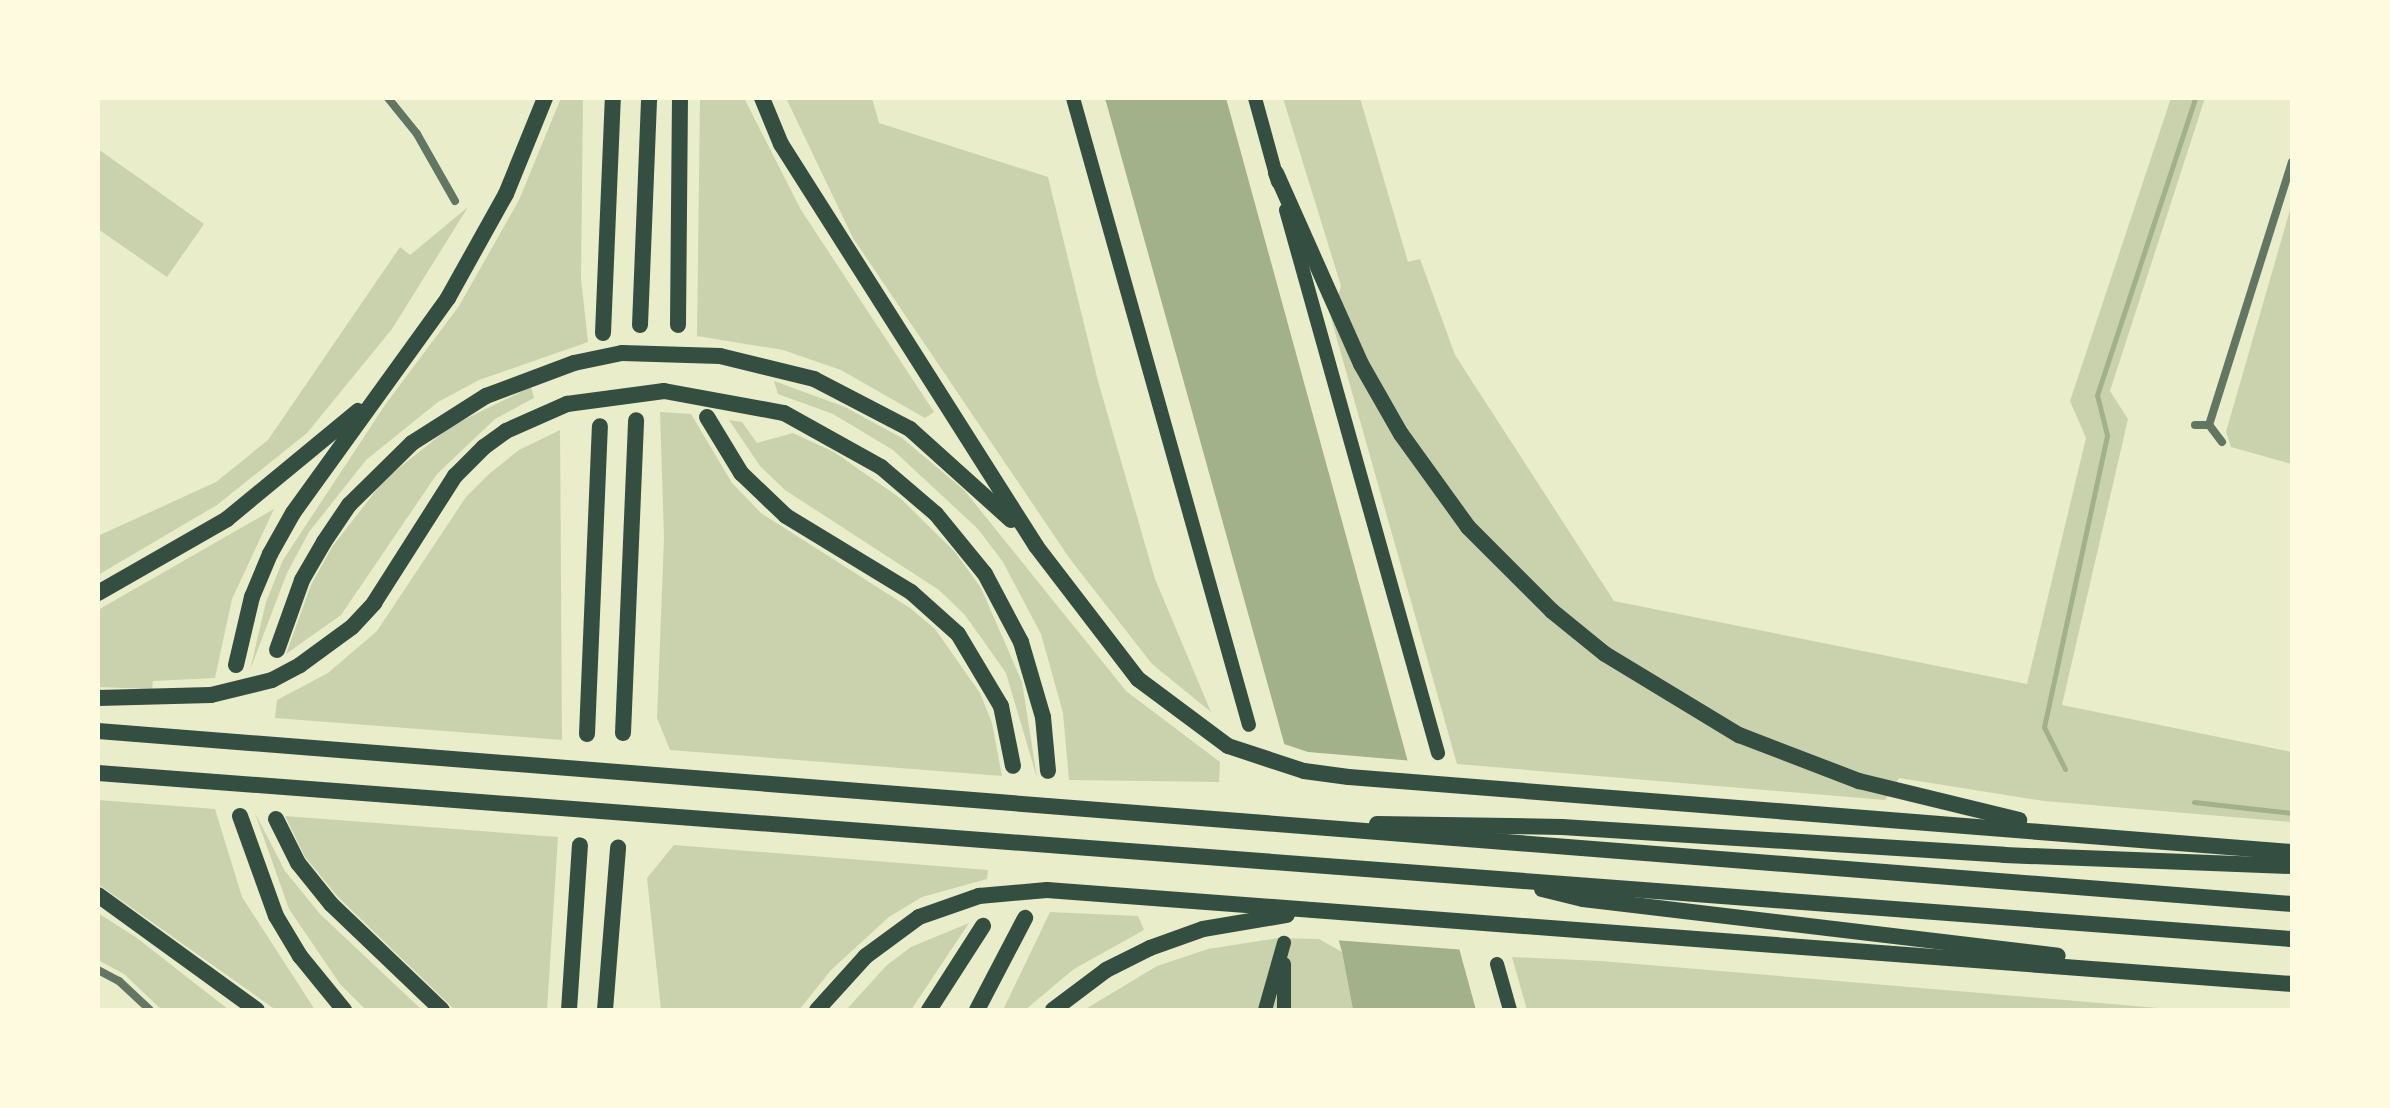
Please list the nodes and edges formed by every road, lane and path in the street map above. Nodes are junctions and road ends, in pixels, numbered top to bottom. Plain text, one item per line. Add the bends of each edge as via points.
1 (388, 98) edge
2 (545, 98) edge
3 (613, 98) edge
4 (649, 98) edge
5 (680, 98) edge
6 (762, 98) edge
7 (1073, 98) edge
8 (1255, 98) edge
9 (2292, 162) edge
10 (1276, 173) junction
11 (455, 201) dead end
12 (640, 325) dead end
13 (678, 325) dead end
14 (603, 333) dead end
15 (375, 398) junction
16 (707, 417) dead end
17 (636, 420) dead end
18 (2195, 425) dead end
19 (2209, 425) junction
20 (600, 426) dead end
21 (2222, 442) dead end
22 (1036, 546) junction
23 (98, 593) edge
24 (277, 650) dead end
25 (236, 665) dead end
26 (98, 698) edge
27 (1249, 725) dead end
28 (98, 731) edge
29 (623, 733) dead end
30 (587, 734) dead end
31 (1438, 753) dead end
32 (1013, 766) dead end
33 (1048, 771) dead end
34 (98, 773) edge
35 (240, 816) dead end
36 (276, 819) dead end
37 (1311, 825) junction
38 (2067, 832) junction
39 (580, 845) dead end
40 (618, 848) dead end
41 (2292, 852) edge
42 (2292, 866) edge
43 (1580, 891) junction
44 (98, 895) edge
45 (2292, 904) edge
46 (1344, 912) junction
47 (1025, 918) dead end
48 (983, 926) dead end
49 (2292, 939) edge
50 (1497, 964) dead end
51 (98, 970) edge
52 (2155, 972) junction
53 (224, 984) junction
54 (2292, 984) edge
55 (150, 1010) edge
56 (250, 1010) edge
57 (257, 1010) edge
58 (344, 1010) edge
59 (442, 1010) edge
60 (569, 1010) edge
61 (605, 1010) edge
62 (817, 1010) edge
63 (929, 1010) edge
64 (977, 1010) edge
65 (1053, 1010) edge
66 (1265, 1010) edge
67 (1284, 1010) edge
68 (1510, 1010) edge

1 - 11 street via 417,134
2 - 15 highway via 476,250
3 - 14 highway
4 - 12 highway
5 - 13 highway
6 - 22 highway via 781,144
7 - 27 highway
8 - 10 highway
9 - 19 street
10 - 31 highway
10 - 38 highway via 1361,364 1409,446 1468,527 1552,611 1605,654 1739,735 1807,764
15 - 23 highway via 227,519
15 - 25 highway via 270,554 252,597
16 - 32 highway via 741,473 786,516 911,592 958,634 1001,706
17 - 29 highway
18 - 19 street
19 - 21 street
20 - 30 highway
22 - 24 highway via 972,481 910,429 826,384 768,365 671,351 622,353 527,379 448,417 379,472 324,542 302,580
22 - 38 highway via 1138,679 1199,729 1255,757 1349,777
26 - 33 highway via 151,699 242,689 272,680 327,648 374,603 455,476 484,447 537,415 599,396 664,391 784,413 853,449 936,514 985,574 1034,679
28 - 37 highway
34 - 43 highway via 1505,880
35 - 58 highway via 276,916
36 - 59 highway via 298,863 331,904
37 - 42 highway via 1562,827 2004,855
37 - 45 highway
38 - 41 highway
39 - 60 highway
40 - 61 highway
43 - 49 highway
43 - 52 highway
44 - 53 highway
46 - 52 highway
46 - 62 highway via 1047,890 979,896 919,917 894,933
46 - 65 highway via 1233,923 1126,958
47 - 64 highway
48 - 63 highway
50 - 68 highway
51 - 55 street via 119,981
52 - 54 highway
53 - 56 highway
53 - 57 highway
66 - 67 highway via 1284,943

